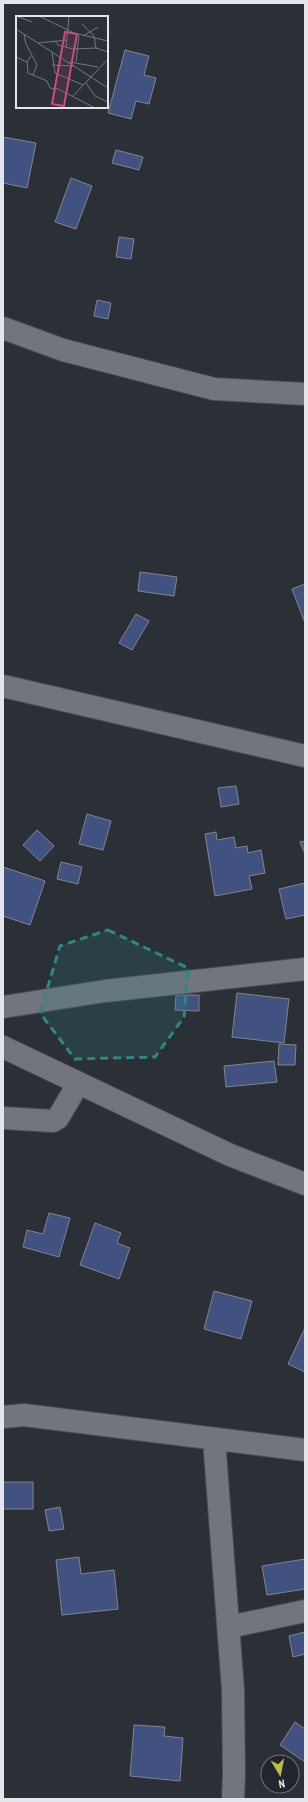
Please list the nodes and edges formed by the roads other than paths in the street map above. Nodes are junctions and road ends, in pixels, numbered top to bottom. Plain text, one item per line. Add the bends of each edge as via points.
1 (3, 328) edge
2 (305, 394) edge
3 (3, 686) edge
4 (305, 756) edge
5 (305, 969) edge
6 (3, 1007) edge
7 (3, 1047) edge
8 (78, 1084) junction
9 (3, 1118) edge
10 (305, 1184) edge
11 (3, 1400) edge
12 (13, 1416) edge
13 (214, 1439) junction
14 (305, 1450) edge
15 (305, 1611) edge
16 (229, 1627) junction
17 (233, 1799) edge

1 - 2 street via 63,350 214,389
3 - 4 street
5 - 6 street via 105,991
7 - 8 street
8 - 9 street via 58,1118 53,1121
8 - 10 street via 230,1155
11 - 12 street
12 - 13 street
13 - 14 street
13 - 16 street
15 - 16 street
16 - 17 street via 233,1690

